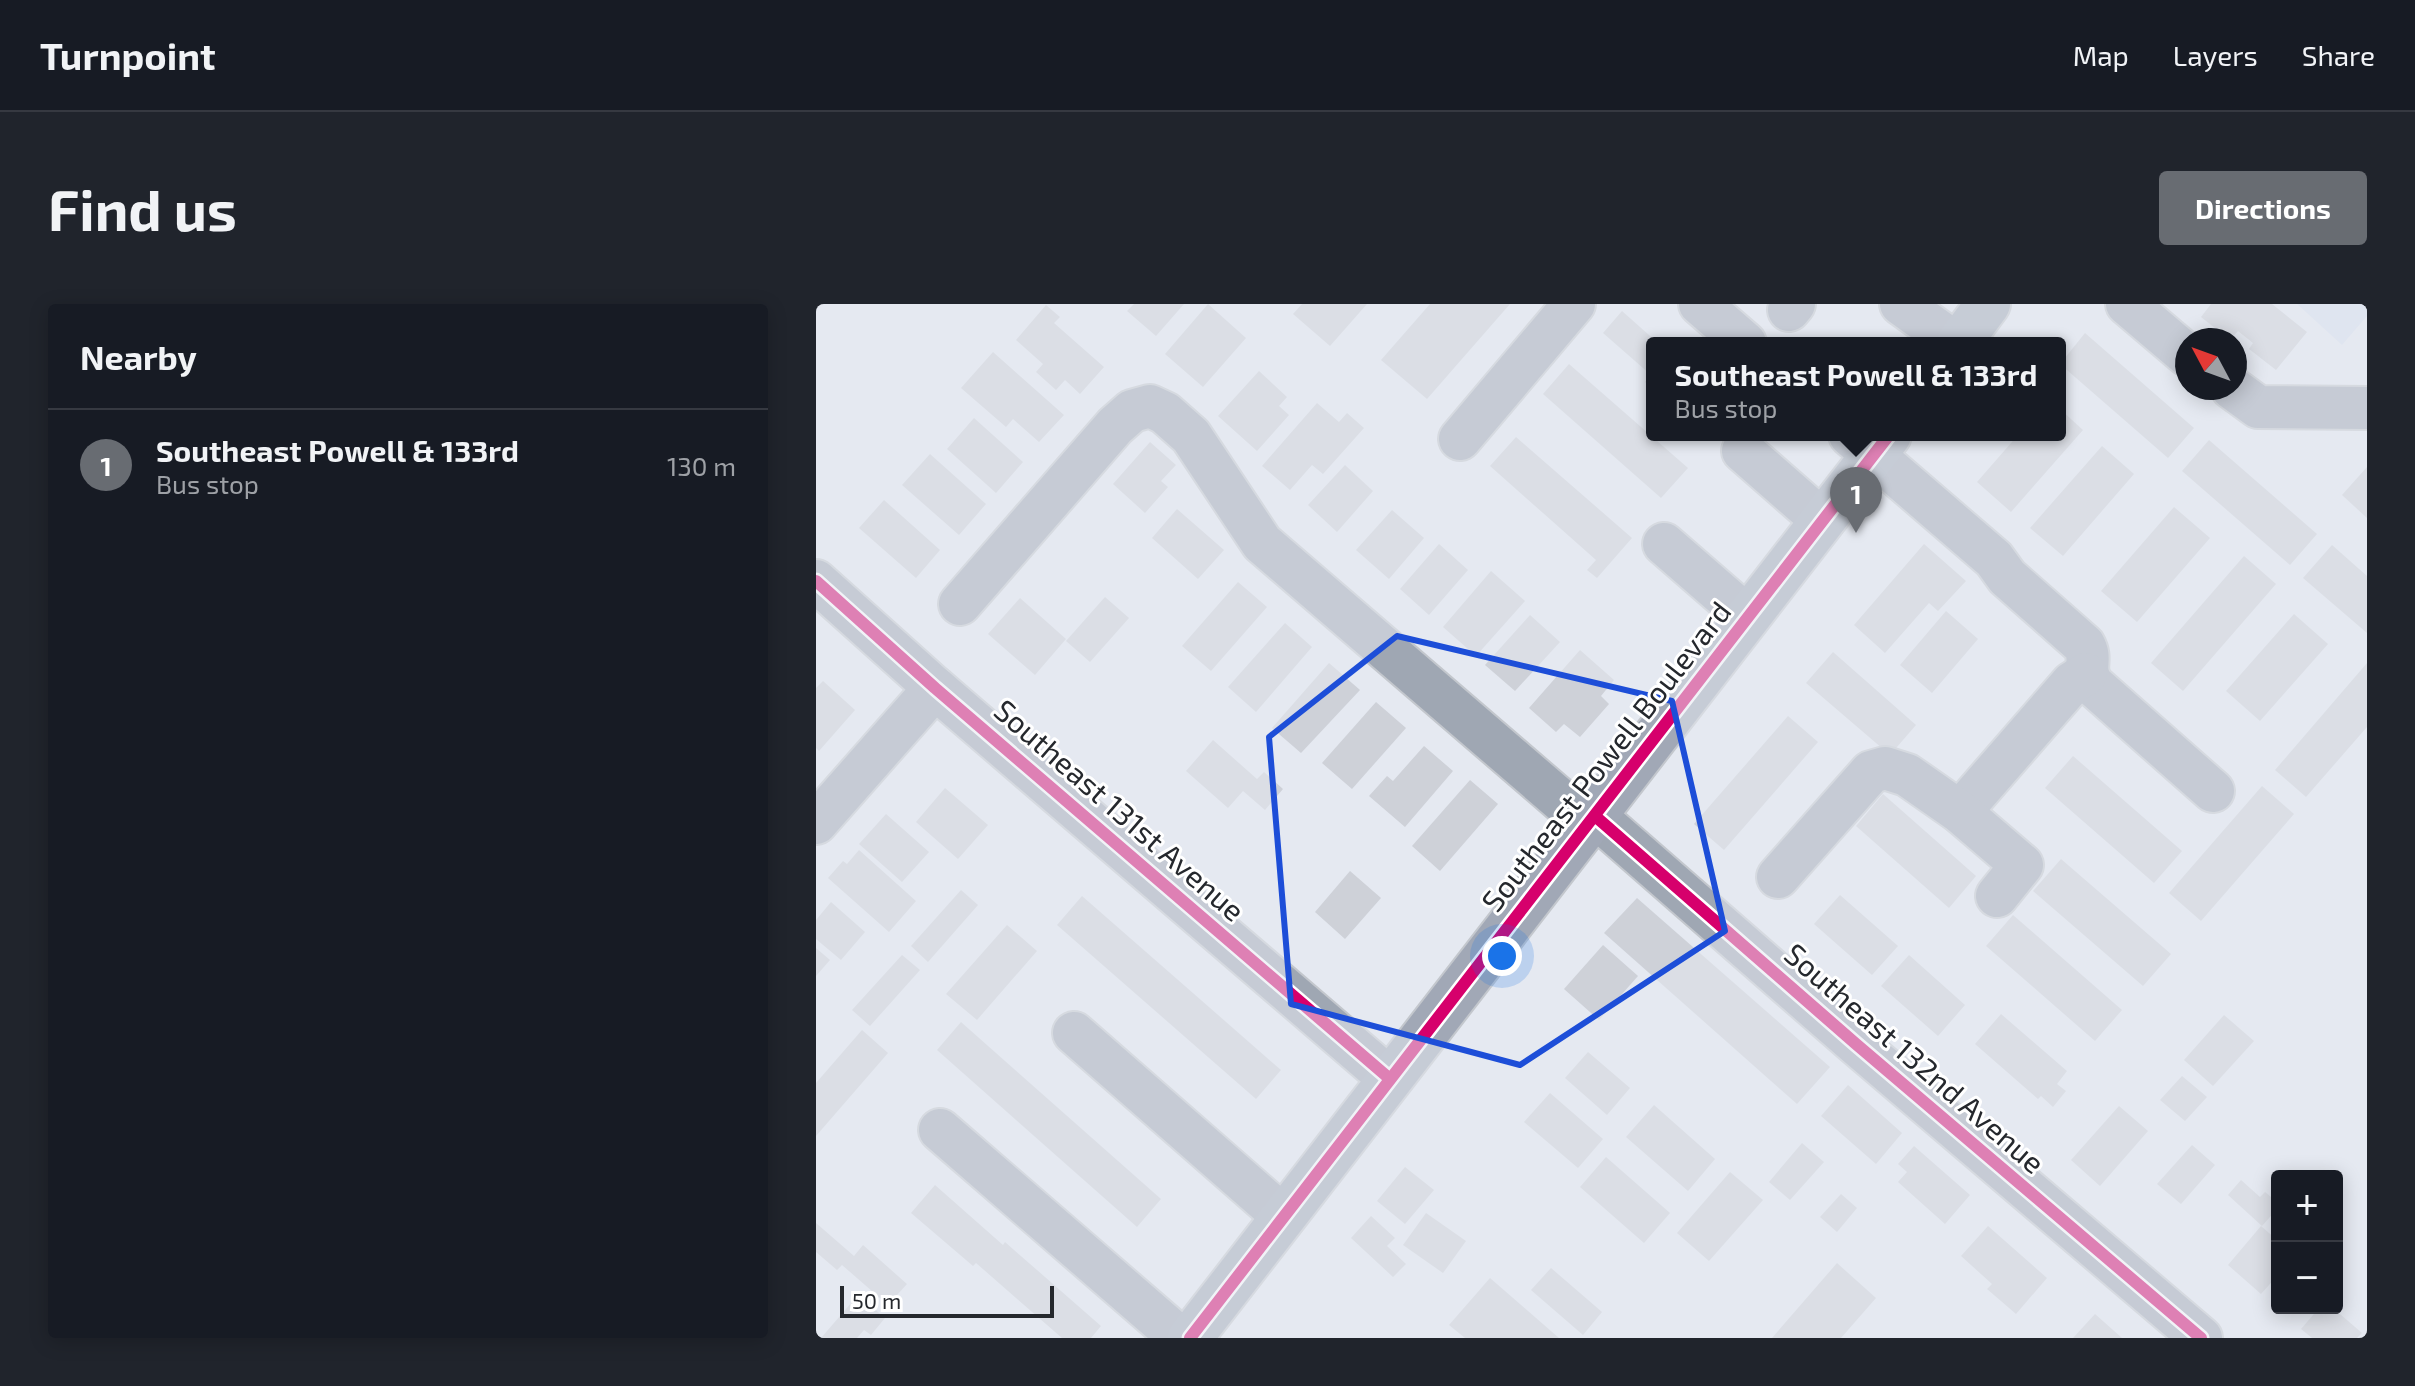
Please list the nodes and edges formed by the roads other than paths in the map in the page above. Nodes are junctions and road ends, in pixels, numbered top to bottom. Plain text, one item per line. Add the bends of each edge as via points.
1 (1574, 304) edge
2 (1700, 304) edge
3 (1901, 304) edge
4 (1988, 304) edge
5 (2127, 304) edge
6 (1738, 337) edge
7 (1948, 337) edge
8 (1962, 337) edge
9 (2175, 345) edge
10 (2247, 399) edge
11 (2367, 408) edge
12 (1460, 439) dead end
13 (1871, 442) edge
14 (1743, 451) dead end
15 (1823, 521) junction
16 (1664, 544) dead end
17 (816, 581) edge
18 (960, 604) dead end
19 (1748, 617) junction
20 (2086, 674) junction
21 (935, 688) junction
22 (2213, 791) dead end
23 (1960, 812) junction
24 (1595, 816) junction
25 (816, 823) edge
26 (1778, 877) dead end
27 (1997, 896) dead end
28 (1074, 1033) dead end
29 (1390, 1079) junction
30 (940, 1130) dead end
31 (1284, 1217) junction
32 (1180, 1338) edge
33 (1190, 1338) edge
34 (2201, 1338) edge

1 - 12 street
2 - 6 street
3 - 7 street
4 - 8 main road
5 - 9 street
10 - 11 street via 2258,407
13 - 15 main road, Southeast Powell Boulevard
13 - 20 street via 2084,645
14 - 15 street
15 - 19 main road, Southeast Powell Boulevard
16 - 19 street
17 - 21 street, Southeast 131st Avenue
18 - 24 street, Southeast 132nd Avenue via 1115,426 1132,411 1150,406 1191,436 1262,543 1565,804
19 - 24 main road, Southeast Powell Boulevard
20 - 22 street
20 - 23 street via 2072,683
21 - 25 street
21 - 29 street, Southeast 131st Avenue
23 - 26 street via 1907,775 1879,768
23 - 27 street via 2022,865
24 - 29 main road, Southeast Powell Boulevard
24 - 34 street, Southeast 132nd Avenue
28 - 31 street
29 - 31 main road, Southeast Powell Boulevard
30 - 32 street
31 - 33 main road, Southeast Powell Boulevard

